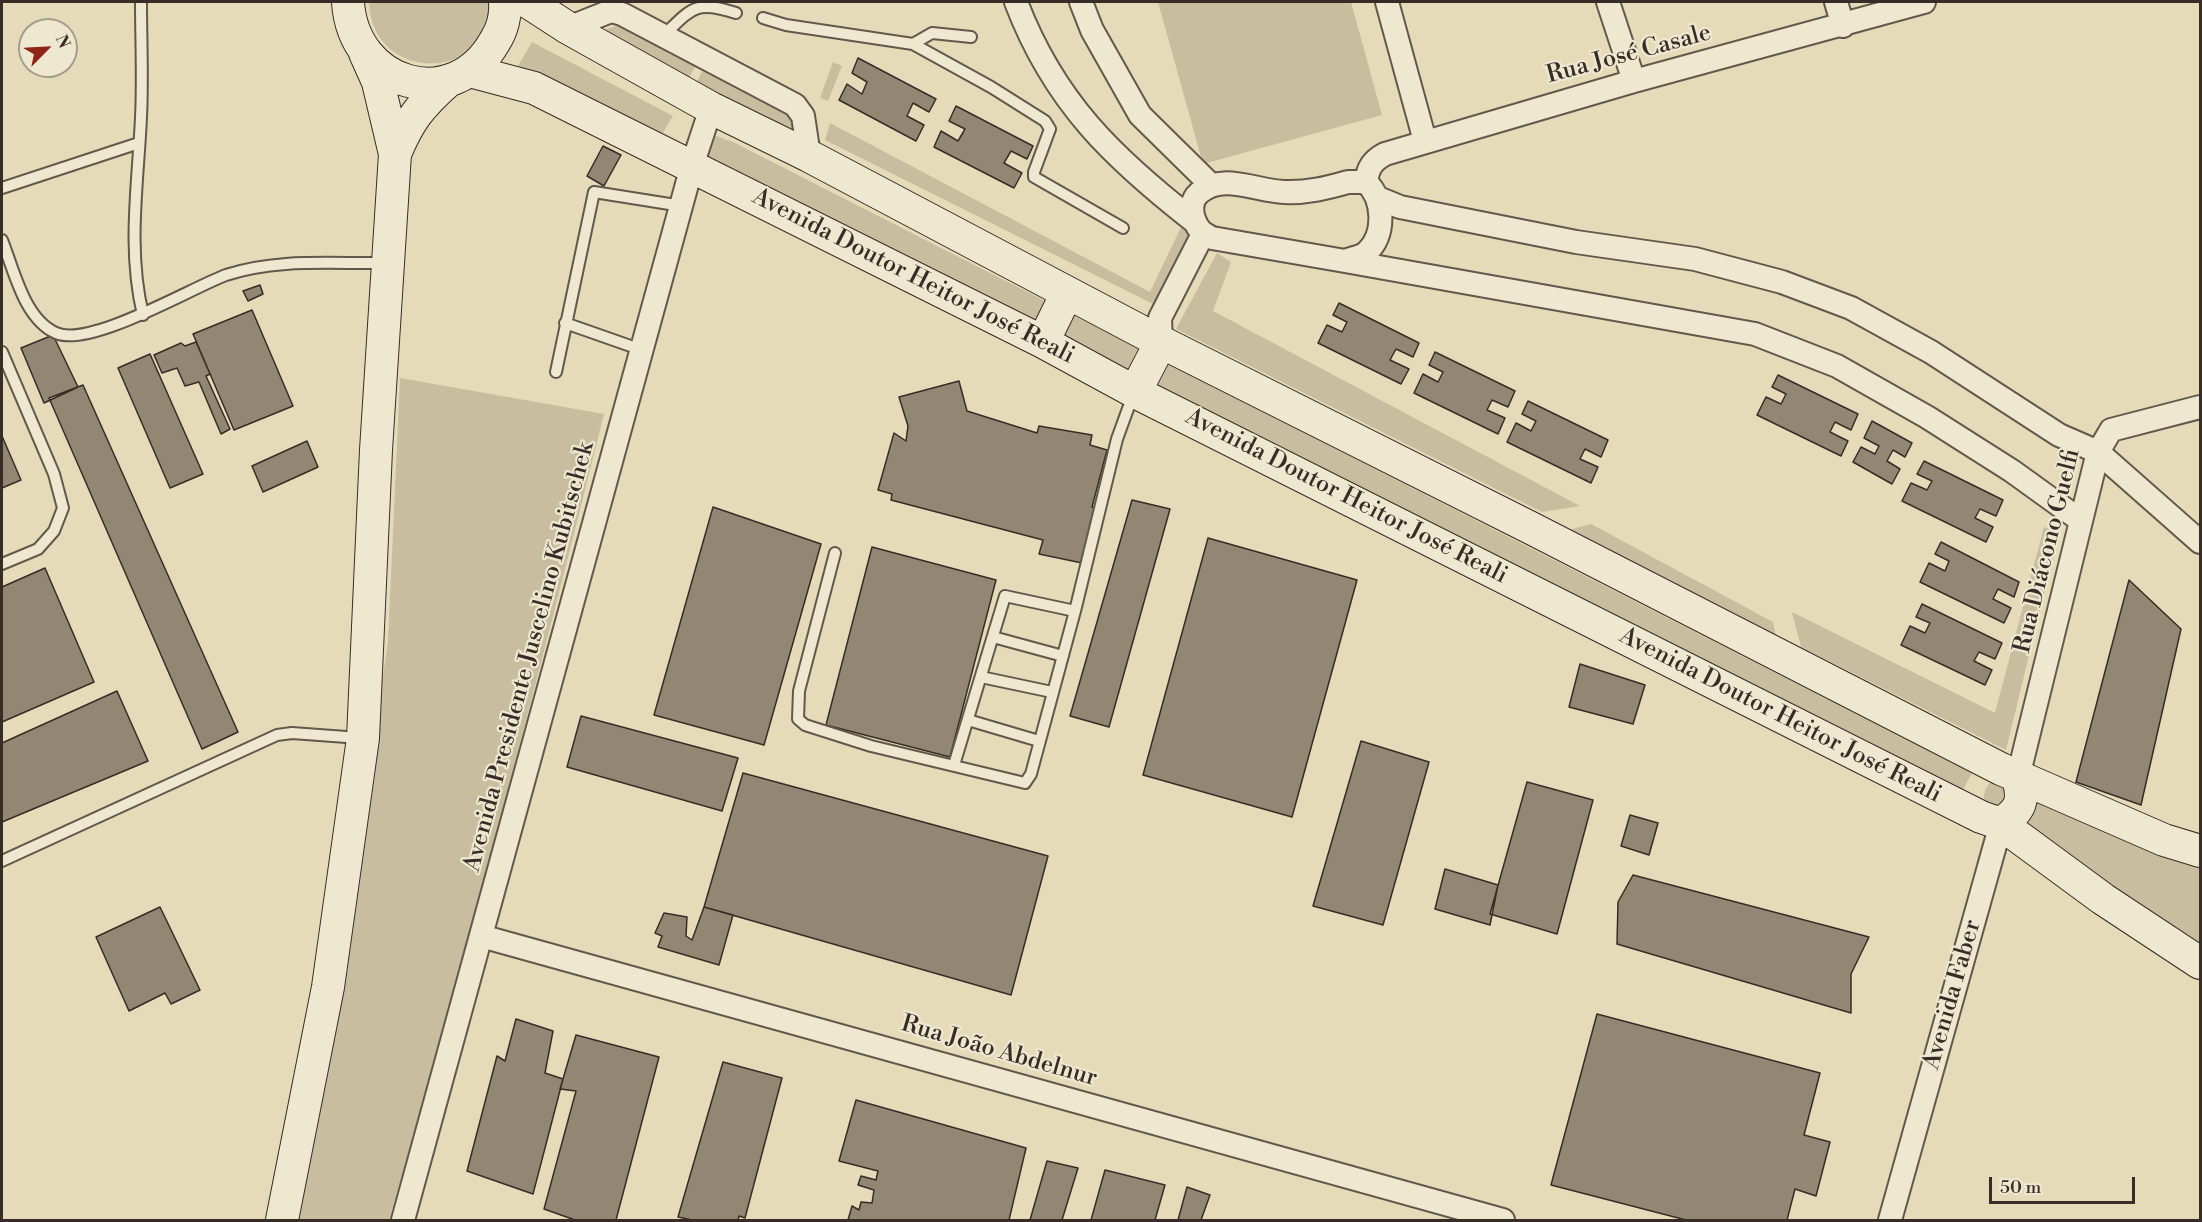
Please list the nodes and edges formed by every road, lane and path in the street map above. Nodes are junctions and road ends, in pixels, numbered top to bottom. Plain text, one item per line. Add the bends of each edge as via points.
1 (141, 2) edge
2 (331, 2) edge
3 (505, 2) edge
4 (528, 2) edge
5 (1016, 2) edge
6 (1081, 2) edge
7 (1387, 2) edge
8 (1608, 2) edge
9 (1836, 2) edge
10 (1924, 2) edge
11 (349, 13) edge
12 (736, 13) dead end
13 (763, 18) dead end
14 (1843, 26) junction
15 (568, 28) junction
16 (663, 36) junction
17 (971, 37) dead end
18 (913, 44) junction
19 (365, 53) junction
20 (459, 76) junction
21 (1634, 81) junction
22 (711, 108) junction
23 (1425, 141) junction
24 (139, 143) junction
25 (395, 154) junction
26 (809, 156) junction
27 (692, 166) junction
28 (1210, 184) junction
29 (2, 188) edge
30 (1372, 190) junction
31 (682, 207) junction
32 (1124, 228) dead end
33 (1199, 228) junction
34 (2, 240) edge
35 (1345, 261) junction
36 (388, 263) junction
37 (1067, 293) junction
38 (142, 315) junction
39 (565, 322) junction
40 (1043, 342) junction
41 (1161, 342) junction
42 (642, 350) junction
43 (2, 352) edge
44 (556, 372) dead end
45 (1135, 392) junction
46 (2200, 406) edge
47 (2098, 452) junction
48 (2080, 520) junction
49 (2200, 542) edge
50 (835, 553) dead end
51 (2, 564) edge
52 (1075, 611) junction
53 (993, 637) junction
54 (1063, 656) junction
55 (981, 677) junction
56 (1052, 692) junction
57 (968, 720) junction
58 (363, 738) junction
59 (1039, 741) junction
60 (954, 765) junction
61 (2009, 773) junction
62 (1991, 820) junction
63 (2200, 851) edge
64 (2, 861) edge
65 (481, 936) junction
66 (2200, 963) edge
67 (282, 1221) edge
68 (403, 1221) edge
69 (1503, 1221) edge
70 (1890, 1221) edge

1 - 24 lane
2 - 11 street
3 - 20 main road via 501,32 488,54
4 - 15 main road
5 - 33 street via 1060,91 1093,133 1137,177
6 - 28 street via 1092,30 1140,115
7 - 23 street
8 - 21 street
9 - 14 street
10 - 14 street, Rua José Casale
11 - 19 main road
12 - 16 lane via 712,3 693,7
13 - 18 lane via 786,26
14 - 21 street, Rua José Casale
15 - 16 street via 611,11
15 - 22 main road
16 - 26 street via 795,105 803,116
17 - 18 lane via 932,33
18 - 32 lane via 1045,121 1050,129 1034,177
19 - 20 main road, Avenida Doutor Heitor José Reali via 382,69 402,79 425,83
19 - 25 main road via 378,82
20 - 25 main road via 427,99 408,123
20 - 27 main road, Avenida Doutor Heitor José Reali via 534,88
21 - 23 street, Rua José Casale
22 - 26 main road
22 - 27 street, Avenida Presidente Juscelino Kubitschek
23 - 30 street, Rua José Casale via 1376,159 1367,169
24 - 29 lane
24 - 38 lane via 133,225 135,282
25 - 36 main road
26 - 37 main road
27 - 31 street, Avenida Presidente Juscelino Kubitschek
27 - 40 main road, Avenida Doutor Heitor José Reali
28 - 30 street via 1312,192 1348,182
28 - 33 street via 1196,196 1191,210
30 - 35 street via 1378,238 1366,254
30 - 47 street via 1400,207 1576,242 1695,259 1782,282 1851,308 1931,352 2059,435
31 - 39 lane via 594,192
31 - 42 street, Avenida Presidente Juscelino Kubitschek
33 - 35 street via 1212,238
33 - 41 street via 1160,318
34 - 38 lane via 28,305 55,333 73,337
35 - 48 street via 1755,334 1837,366 1917,411
36 - 38 lane via 262,264 224,276
36 - 58 main road
37 - 40 main road
37 - 41 main road
39 - 42 lane
39 - 44 lane
40 - 45 main road, Avenida Doutor Heitor José Reali
41 - 45 main road
41 - 61 main road
42 - 65 street, Avenida Presidente Juscelino Kubitschek
43 - 51 lane via 54,474 63,508 54,531 38,549
45 - 52 lane via 1117,439
45 - 62 main road, Avenida Doutor Heitor José Reali
46 - 47 street, Rua Diácono Guelfi via 2111,430
47 - 48 street, Rua Diácono Guelfi
47 - 49 street
48 - 61 street, Rua Diácono Guelfi via 2061,610
50 - 60 lane via 799,691 798,719 805,725 871,746
52 - 53 lane via 1005,596
52 - 54 lane
53 - 54 lane
53 - 55 lane
54 - 56 lane
55 - 56 lane
55 - 57 lane
56 - 59 lane
57 - 59 lane
57 - 60 lane
58 - 64 lane via 277,735
58 - 67 main road via 328,987
59 - 60 lane via 1025,783
61 - 62 main road via 1983,779 1976,792
61 - 63 main road via 2164,840
62 - 66 main road, Avenida Doutor Heitor José Reali
62 - 70 street, Avenida Faber
65 - 68 street, Avenida Presidente Juscelino Kubitschek
65 - 69 street, Rua João Abdelnur

